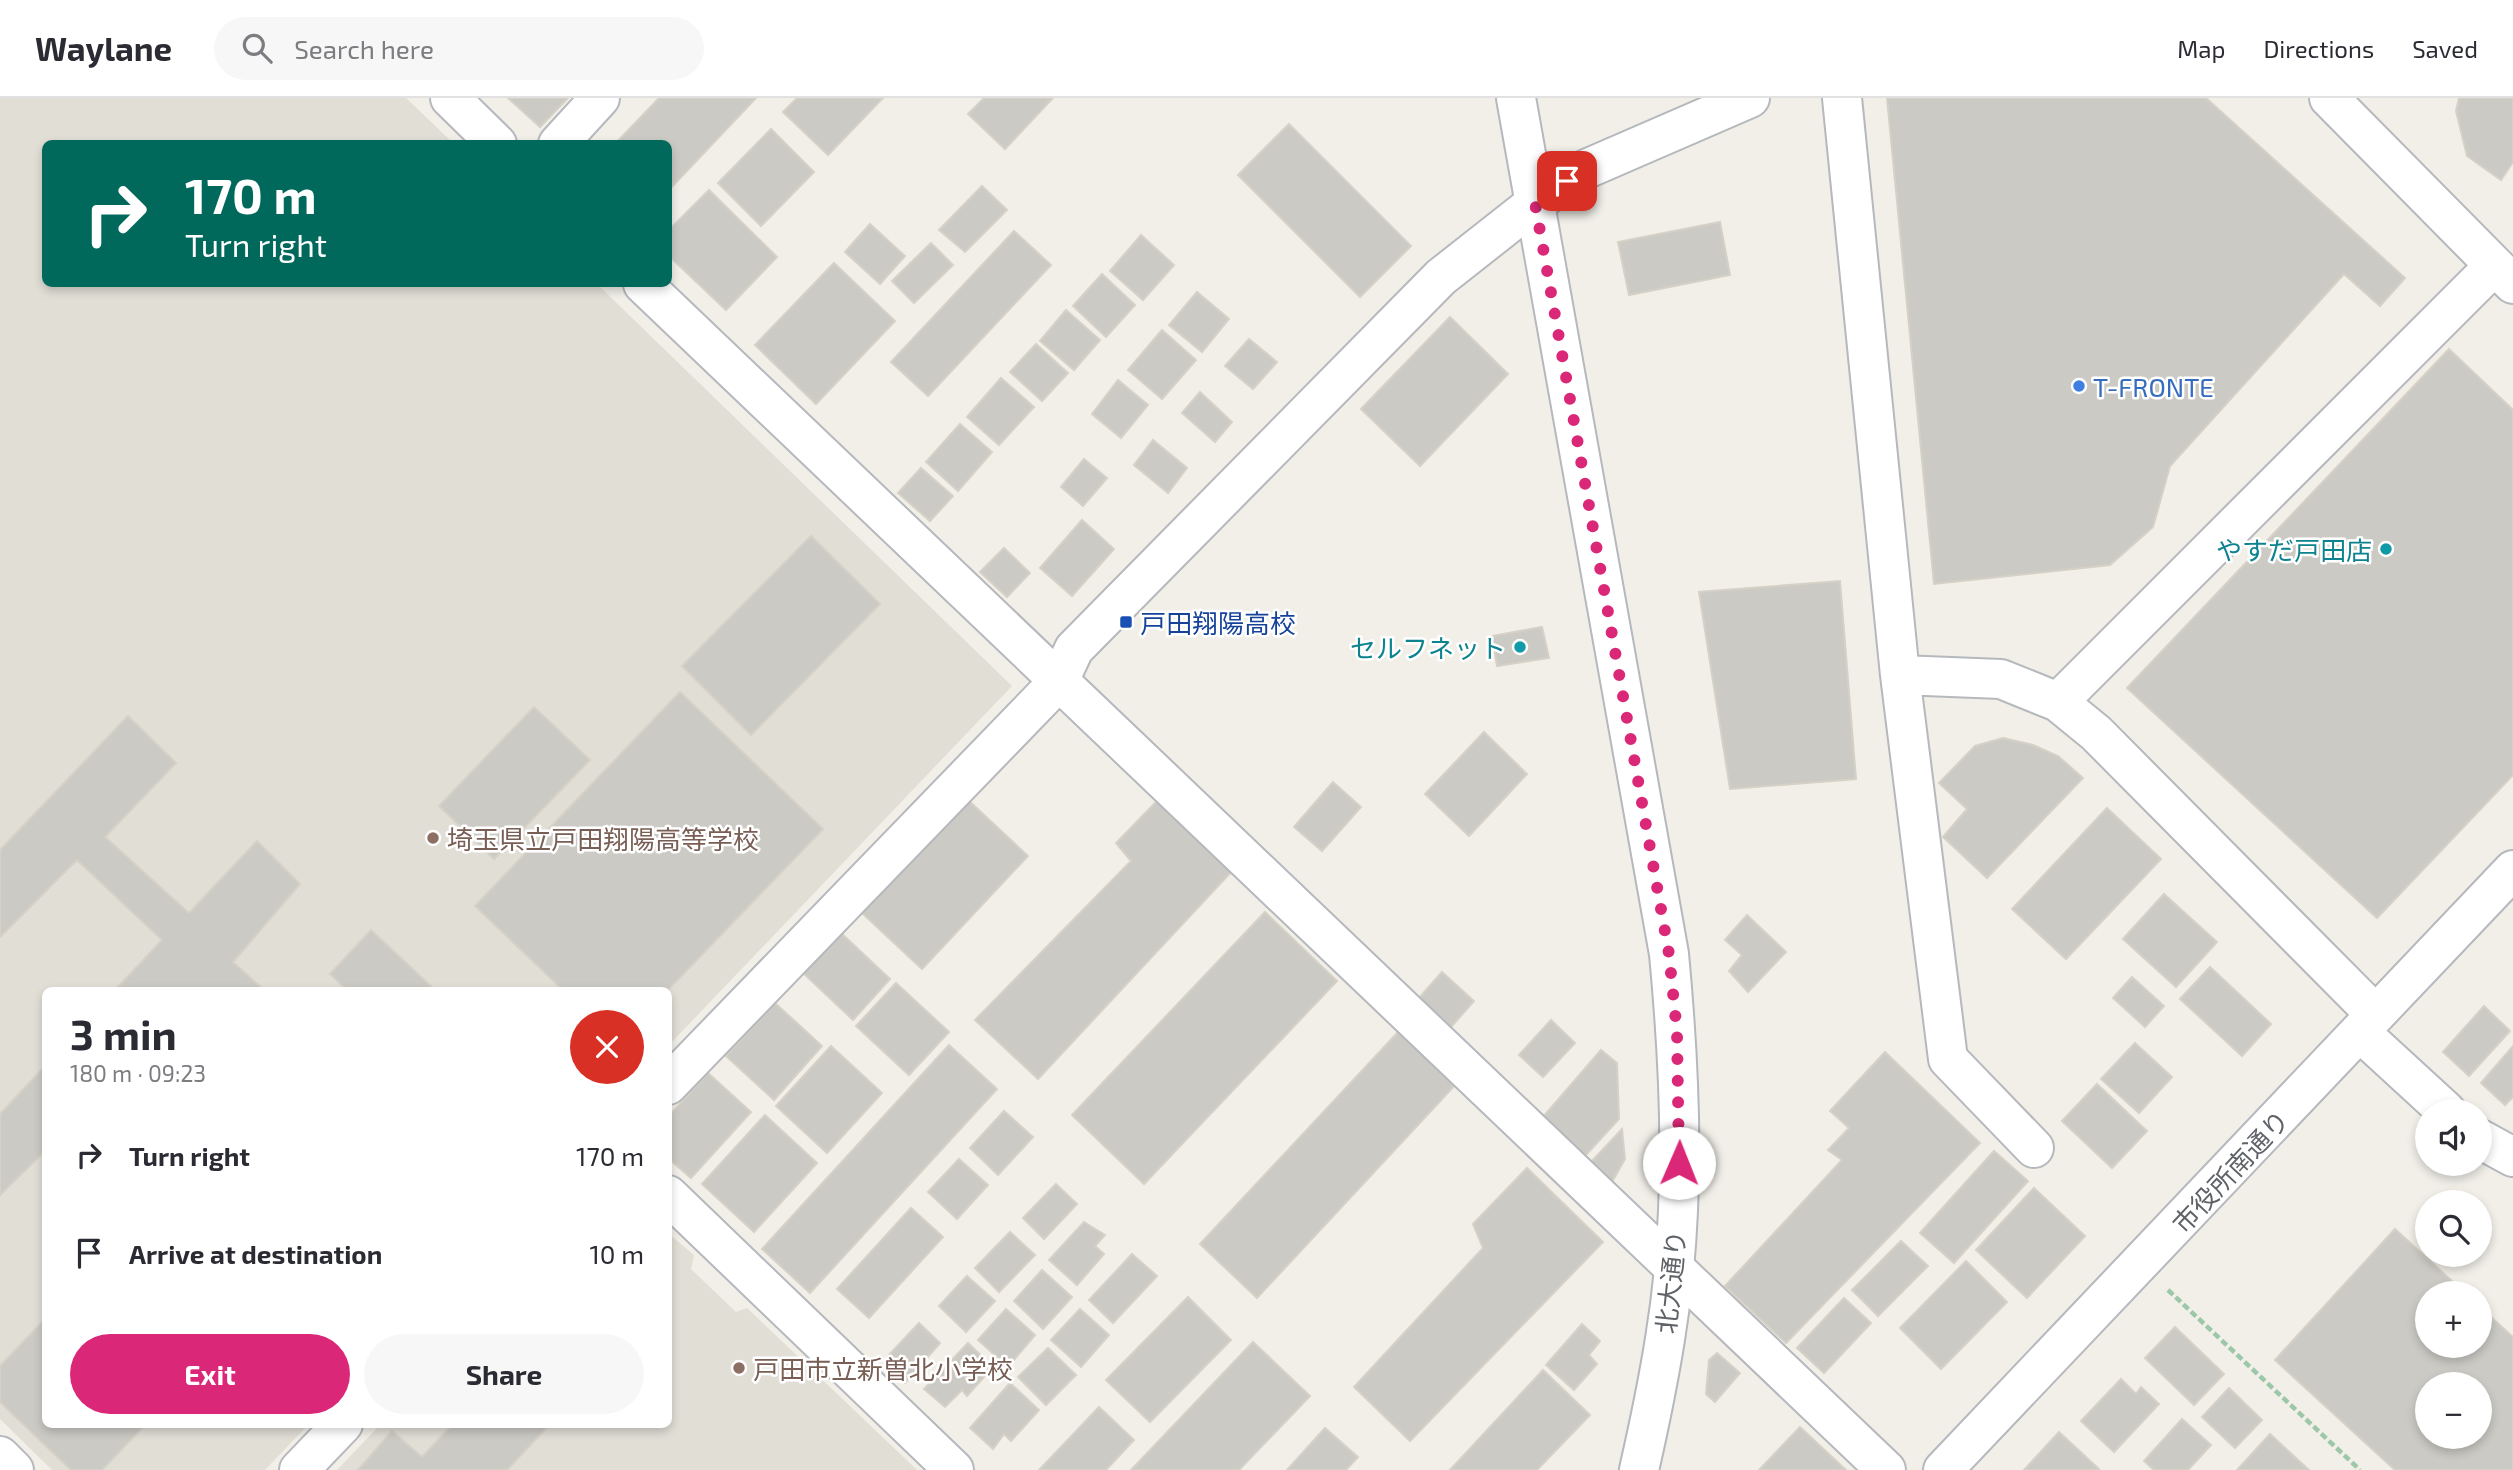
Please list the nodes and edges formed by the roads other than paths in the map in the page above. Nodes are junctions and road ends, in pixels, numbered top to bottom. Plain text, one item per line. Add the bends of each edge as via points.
1 (450, 98) edge
2 (600, 98) edge
3 (1516, 98) edge
4 (1749, 98) edge
5 (1843, 98) edge
6 (2329, 98) edge
7 (493, 140) edge
8 (562, 140) edge
9 (1535, 203) junction
10 (2504, 275) edge
11 (646, 287) edge
12 (1900, 675) junction
13 (1059, 681) junction
14 (2058, 702) junction
15 (2513, 870) edge
16 (2368, 1024) junction
17 (672, 1081) edge
18 (2435, 1099) edge
19 (2492, 1146) edge
20 (2034, 1149) dead end
21 (2513, 1157) edge
22 (672, 1199) edge
23 (1673, 1265) junction
24 (339, 1428) edge
25 (0, 1456) edge
26 (14, 1470) edge
27 (299, 1470) edge
28 (954, 1470) edge
29 (1639, 1470) edge
30 (1886, 1470) edge
31 (1943, 1470) edge

1 - 7 street
2 - 8 street
3 - 9 street, 北大通り
4 - 9 street via 1584,170
5 - 12 street
6 - 10 street
9 - 13 street via 1441,277 1074,649
9 - 23 street, 北大通り via 1669,954 1680,1111
10 - 14 street
11 - 13 street
12 - 14 street via 2001,679
12 - 20 street via 1948,1059
13 - 17 street
13 - 23 street
14 - 16 street via 2096,733
15 - 16 street, 市役所南通り
16 - 18 street
16 - 31 street, 市役所南通り
19 - 21 street
22 - 28 street
23 - 29 street, 北大通り via 1666,1336
23 - 30 street
24 - 27 street
25 - 26 street

